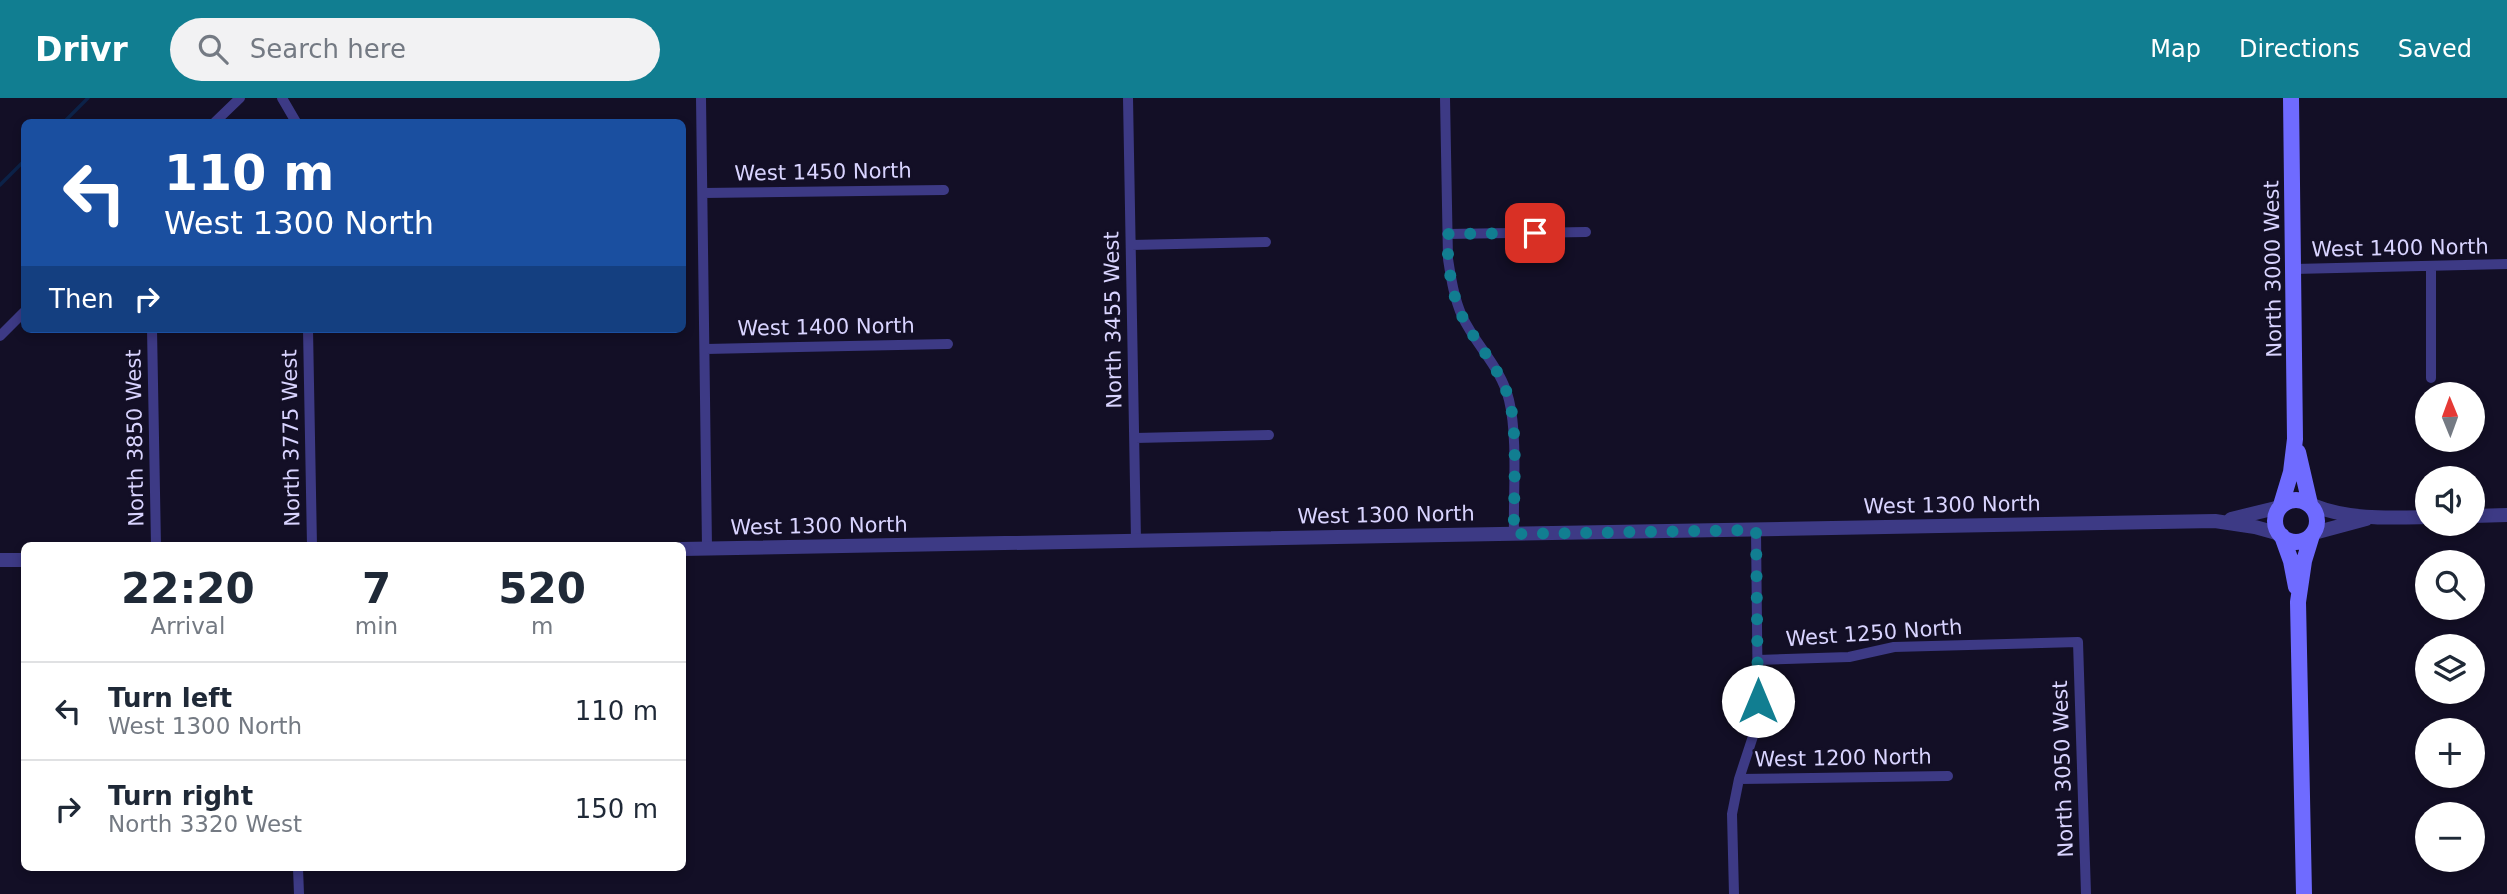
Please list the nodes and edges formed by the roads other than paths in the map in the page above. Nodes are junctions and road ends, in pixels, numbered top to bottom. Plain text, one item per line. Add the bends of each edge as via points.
1 (240, 98) edge
2 (282, 98) edge
3 (701, 98) edge
4 (1128, 98) edge
5 (1446, 98) edge
6 (2291, 98) edge
7 (218, 119) edge
8 (294, 119) edge
9 (944, 190) dead end
10 (703, 193) junction
11 (1586, 232) dead end
12 (1447, 234) junction
13 (1266, 242) dead end
14 (1131, 245) junction
15 (2507, 264) edge
16 (2431, 266) junction
17 (2294, 270) junction
18 (21, 315) edge
19 (152, 333) edge
20 (308, 333) edge
21 (0, 336) edge
22 (948, 344) dead end
23 (706, 349) junction
24 (2431, 378) dead end
25 (1269, 435) dead end
26 (1135, 438) junction
27 (2295, 439) junction
28 (2311, 505) junction
29 (2281, 506) junction
30 (2507, 515) edge
31 (2485, 516) edge
32 (2415, 517) edge
33 (2367, 519) junction
34 (2215, 522) junction
35 (1756, 530) junction
36 (1514, 534) junction
37 (2313, 534) junction
38 (2281, 535) junction
39 (1136, 541) junction
40 (156, 542) edge
41 (312, 542) edge
42 (707, 548) junction
43 (686, 549) edge
44 (21, 560) edge
45 (0, 561) edge
46 (2298, 601) junction
47 (2078, 642) joint
48 (1758, 660) junction
49 (1948, 776) dead end
50 (1739, 779) junction
51 (298, 871) edge
52 (299, 894) edge
53 (1734, 894) edge
54 (2086, 894) edge
55 (2304, 894) edge

1 - 7 street
2 - 8 street
3 - 10 street
4 - 14 street, North 3455 West
5 - 12 street
6 - 17 main road, North 3000 West
9 - 10 street, West 1450 North
10 - 23 street
11 - 12 street
12 - 36 street via 1452,284 1461,315 1499,374 1509,399
13 - 14 street
14 - 26 street, North 3455 West
15 - 16 street, West 1400 North
16 - 17 street, West 1400 North
16 - 24 street
17 - 27 main road, North 3000 West
18 - 21 street
19 - 40 street, North 3850 West
20 - 41 street, North 3775 West
22 - 23 street, West 1400 North
23 - 42 street
25 - 26 street
26 - 39 street, North 3455 West
27 - 28 main road, North 3000 West
27 - 29 main road, North 3000 West
28 - 29 main road via 2292,500
28 - 33 street
28 - 37 main road via 2318,519
29 - 34 street, West 1300 North
29 - 38 main road via 2275,521
30 - 31 street
32 - 33 street
33 - 37 street
34 - 35 street, West 1300 North
34 - 38 street, West 1300 North
35 - 36 street, West 1300 North
35 - 48 street
36 - 39 street, West 1300 North
37 - 38 main road via 2300,542
37 - 46 main road
38 - 46 main road
39 - 42 street, West 1300 North
42 - 43 street, West 1300 North
44 - 45 street
46 - 55 main road
47 - 48 street, West 1250 North via 1894,647 1849,657
47 - 54 street, North 3050 West
48 - 50 street via 1758,721
49 - 50 street, West 1200 North
50 - 53 street via 1732,814
51 - 52 street

